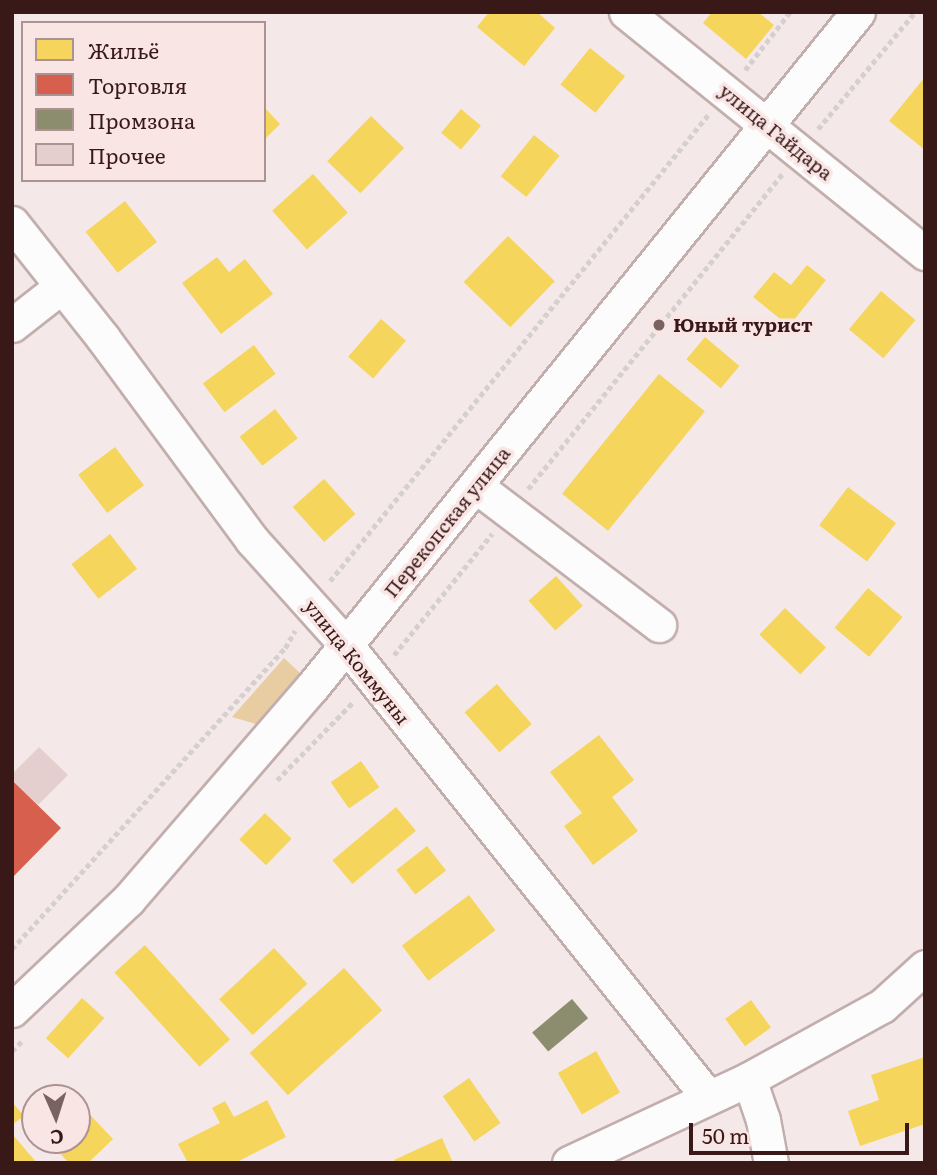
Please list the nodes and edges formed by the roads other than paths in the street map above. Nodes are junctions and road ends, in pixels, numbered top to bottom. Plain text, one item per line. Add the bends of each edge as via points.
1 (626, 12) edge
2 (858, 12) edge
3 (767, 125) junction
4 (12, 223) edge
5 (925, 253) edge
6 (62, 286) junction
7 (12, 325) edge
8 (477, 486) junction
9 (659, 625) dead end
10 (346, 646) junction
11 (925, 967) edge
12 (22, 1021) edge
13 (749, 1079) junction
14 (708, 1097) junction
15 (569, 1163) edge
16 (771, 1163) edge

1 - 3 street, улица Гайдара
2 - 3 street, Перекопская улица
3 - 5 street, улица Гайдара
3 - 8 street, Перекопская улица
4 - 6 street, улица Коммуны
6 - 7 street
6 - 10 street, улица Коммуны via 252,540
8 - 9 street
8 - 10 street, Перекопская улица
10 - 12 street, Перекопская улица
10 - 14 street, улица Коммуны
11 - 13 street via 882,1006
13 - 14 street
13 - 16 street
14 - 15 street

